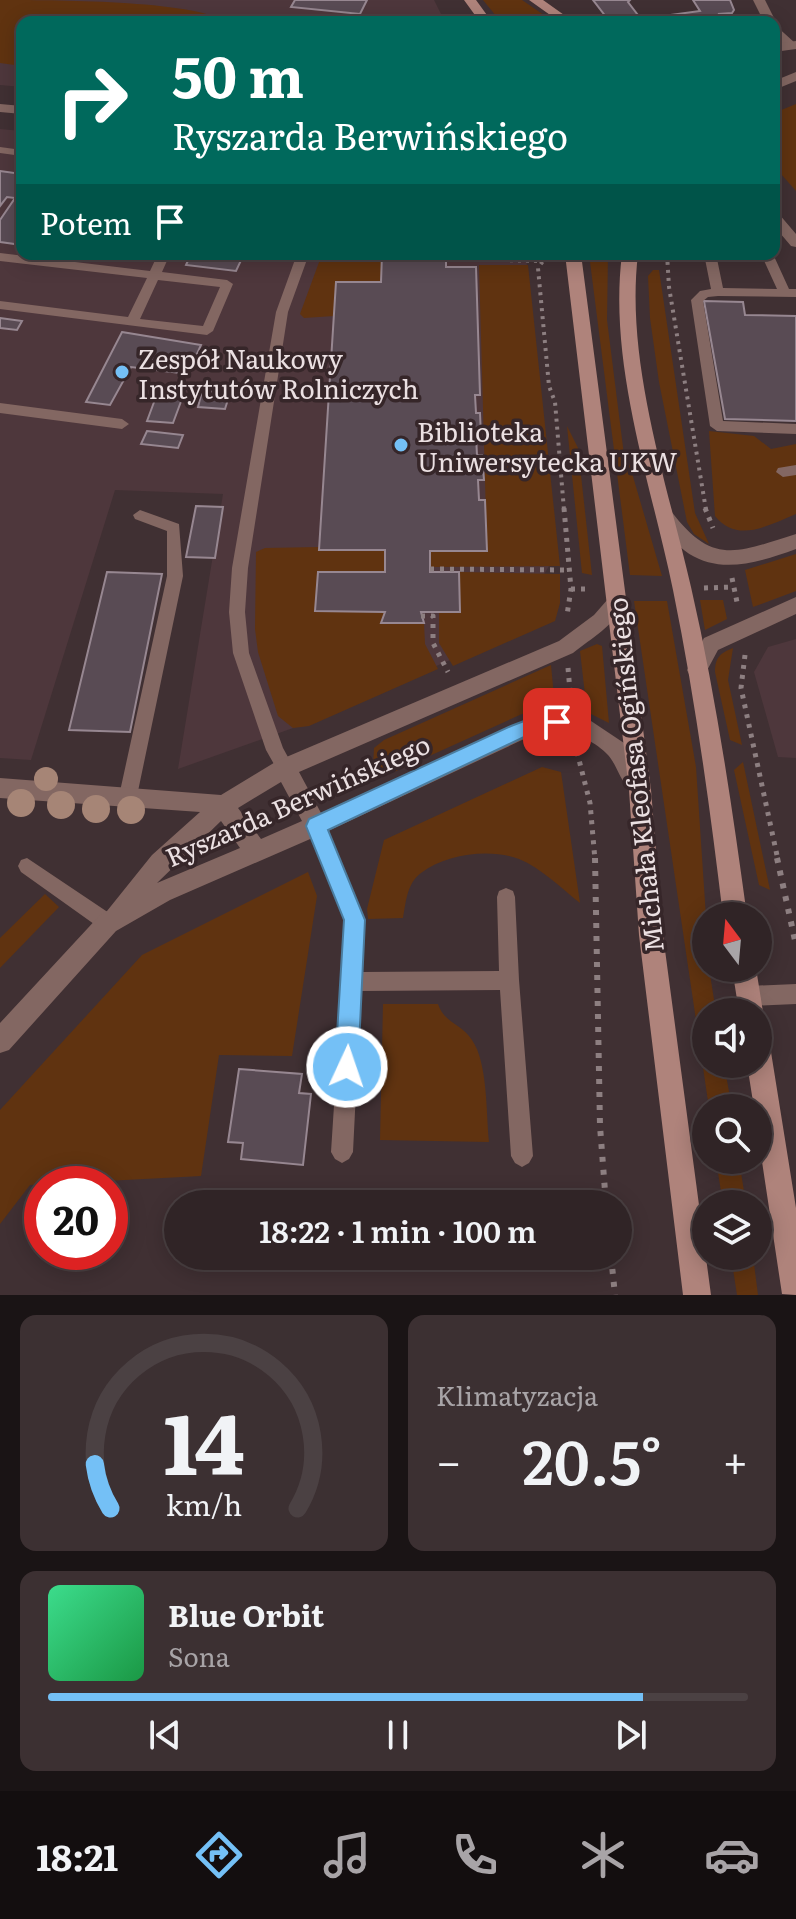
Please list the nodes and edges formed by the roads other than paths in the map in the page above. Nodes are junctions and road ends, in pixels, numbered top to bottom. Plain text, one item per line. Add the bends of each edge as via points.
1 (535, 0) edge
2 (559, 16) edge
3 (780, 224) edge
4 (796, 243) edge
5 (64, 260) edge
6 (161, 260) edge
7 (301, 260) edge
8 (574, 260) edge
9 (629, 260) edge
10 (711, 260) edge
11 (771, 260) edge
12 (154, 275) junction
13 (718, 292) junction
14 (791, 294) edge
15 (0, 305) edge
16 (133, 321) junction
17 (0, 408) edge
18 (122, 424) dead end
19 (796, 429) edge
20 (663, 514) junction
21 (140, 515) dead end
22 (796, 541) edge
23 (615, 604) junction
24 (796, 605) edge
25 (697, 670) junction
26 (285, 768) junction
27 (0, 788) edge
28 (640, 790) junction
29 (128, 796) junction
30 (223, 805) junction
31 (316, 826) junction
32 (256, 851) junction
33 (27, 866) dead end
34 (506, 897) dead end
35 (733, 902) edge
36 (108, 923) junction
37 (509, 980) junction
38 (352, 982) junction
39 (796, 994) edge
40 (772, 999) edge
41 (0, 1041) edge
42 (762, 1078) edge
43 (342, 1152) dead end
44 (522, 1156) dead end
45 (796, 1294) edge
46 (697, 1295) edge

1 - 2 main road
3 - 4 street
5 - 12 lane
6 - 12 lane
7 - 26 lane via 282,312 237,612 241,653
8 - 23 main road, Michała Kleofasa Ogińskiego
9 - 20 main road via 629,329
10 - 13 lane
11 - 14 lane
12 - 16 lane
12 - 16 lane via 227,284 207,331
13 - 14 lane
13 - 19 lane via 697,300 717,426
15 - 16 lane
17 - 18 lane
20 - 22 street via 689,545 718,559 756,558
20 - 25 main road
21 - 29 lane via 174,528 175,576
23 - 26 street via 566,647
23 - 28 main road, Michała Kleofasa Ogińskiego
24 - 25 street via 711,644
25 - 35 main road
26 - 30 street
26 - 31 street
27 - 29 street
28 - 31 street, Ryszarda Berwińskiego via 629,765 607,741 573,723 547,723
28 - 46 main road, Michała Kleofasa Ogińskiego via 651,935
29 - 30 street
30 - 32 street
30 - 36 street via 160,862
31 - 32 street, Ryszarda Berwińskiego
31 - 38 lane via 355,920
32 - 36 street, Ryszarda Berwińskiego via 162,892
33 - 36 lane
34 - 37 lane
36 - 41 street, Ryszarda Berwińskiego
37 - 38 lane
37 - 44 lane
38 - 43 lane
39 - 40 lane
42 - 45 main road

